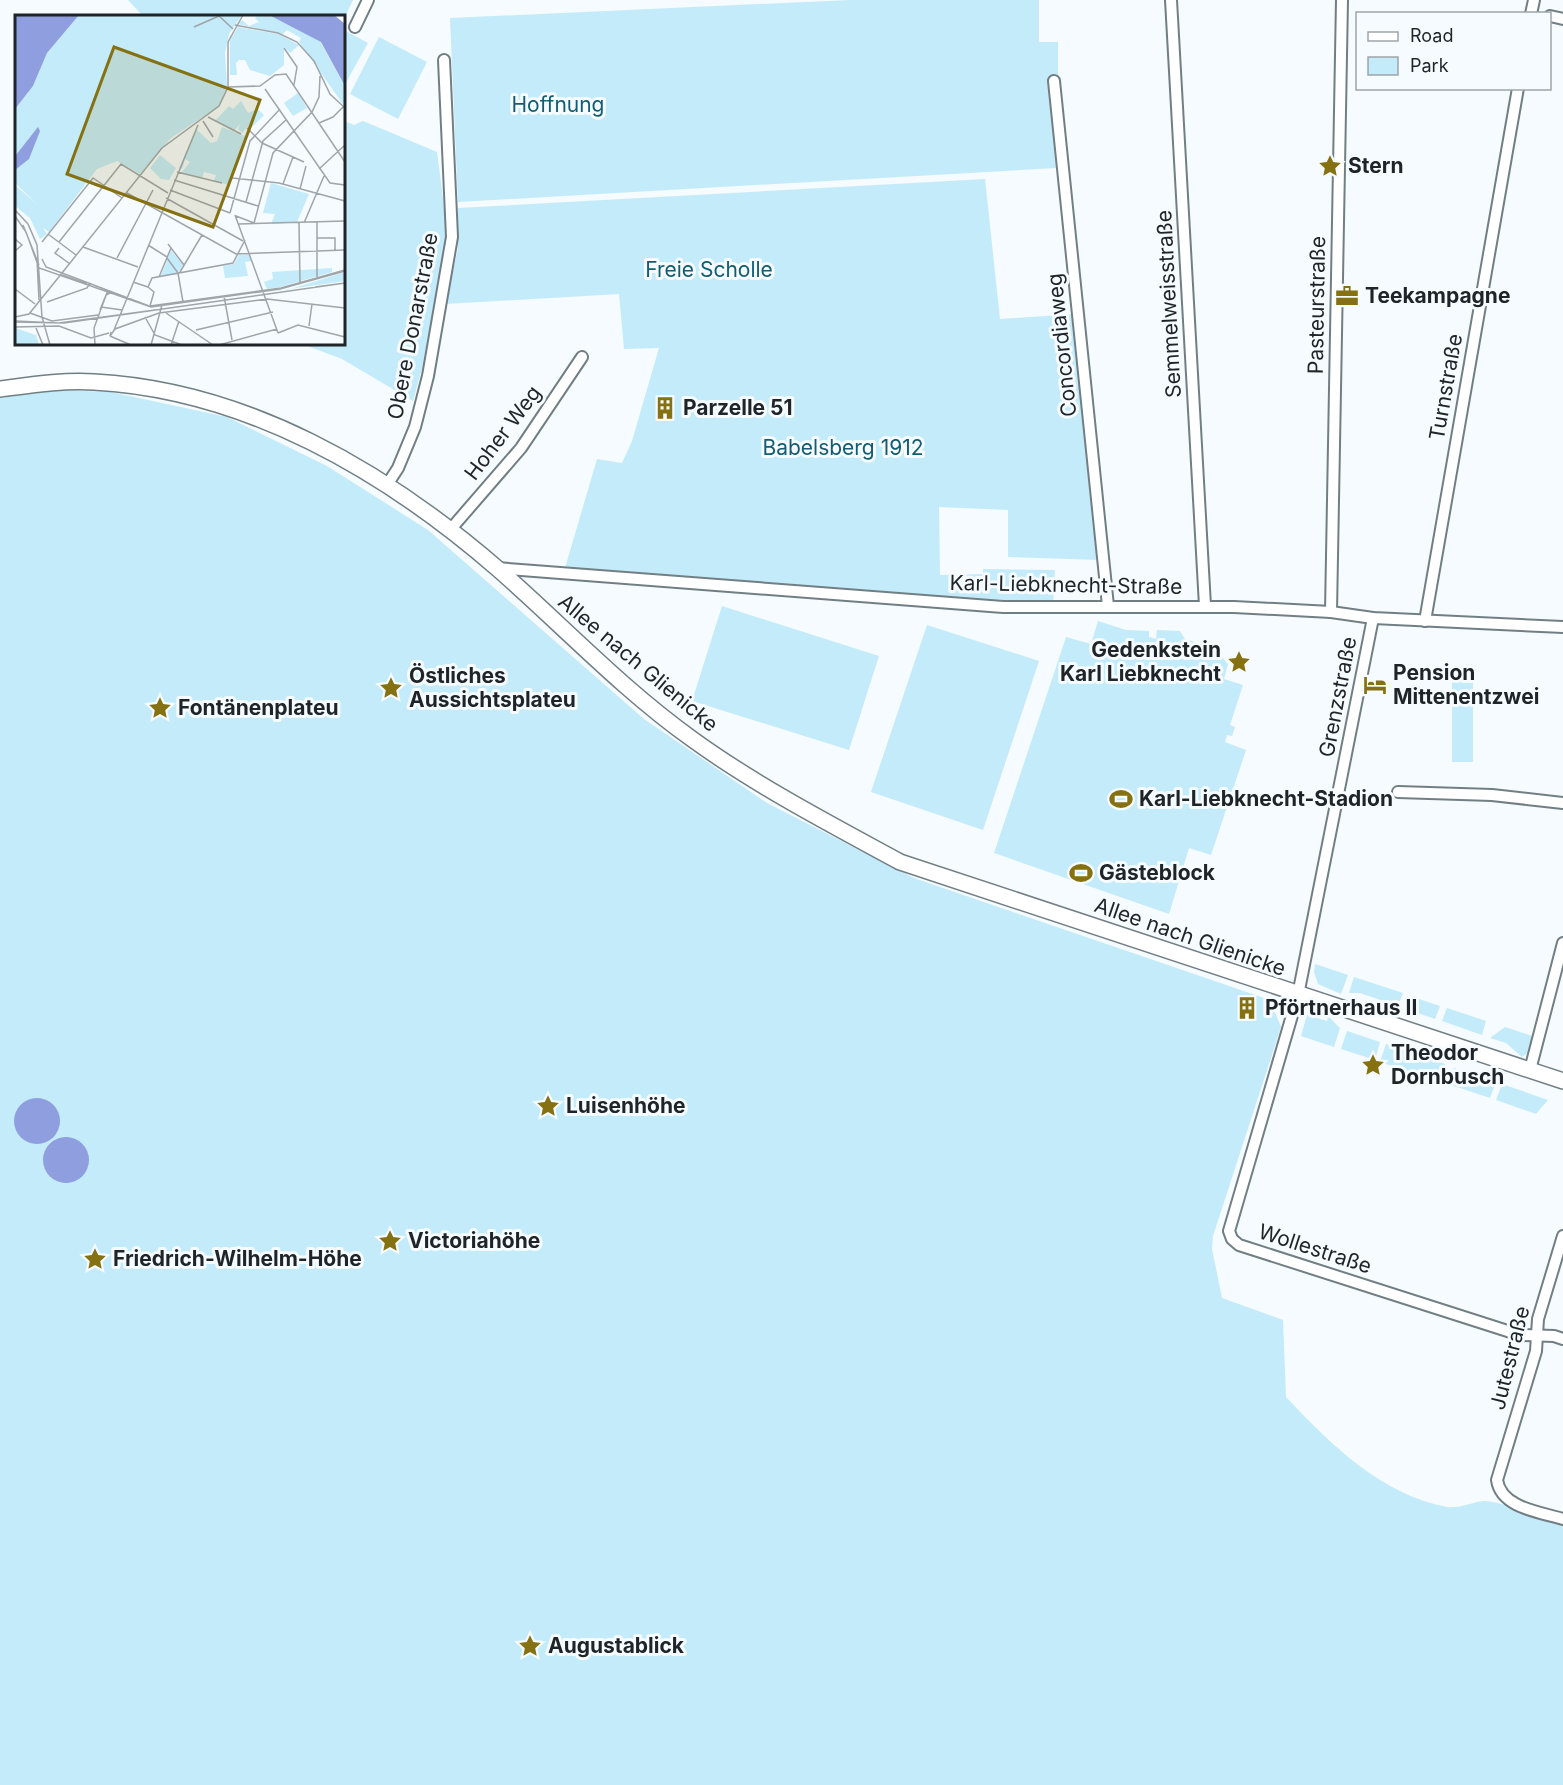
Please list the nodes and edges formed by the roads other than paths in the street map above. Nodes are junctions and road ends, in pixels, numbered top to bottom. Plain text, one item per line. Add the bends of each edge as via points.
1 (368, 0) edge
2 (1171, 0) edge
3 (1342, 0) edge
4 (355, 27) dead end
5 (444, 60) dead end
6 (1054, 81) dead end
7 (1518, 90) edge
8 (582, 357) dead end
9 (0, 389) edge
10 (387, 485) junction
11 (450, 530) junction
12 (496, 568) junction
13 (1108, 606) junction
14 (1205, 606) junction
15 (1331, 612) junction
16 (1373, 618) junction
17 (1425, 621) junction
18 (1563, 627) edge
19 (1398, 792) dead end
20 (1563, 803) edge
21 (1563, 943) edge
22 (1298, 995) junction
23 (1530, 1070) junction
24 (1563, 1081) edge
25 (1563, 1236) edge
26 (1537, 1335) junction
27 (1563, 1339) edge
28 (1563, 1519) edge

1 - 4 street
2 - 14 street, Semmelweisstraße
3 - 15 street, Pasteurstraße
5 - 10 street, Obere Donarstraße via 452,237 415,427
6 - 13 street, Concordiaweg
7 - 17 street, Turnstraße
8 - 11 street, Hoher Weg via 521,448
9 - 10 street, Allee nach Glienicke via 48,382 99,382 200,399 271,423
10 - 11 street, Allee nach Glienicke
11 - 12 street, Allee nach Glienicke
12 - 13 street, Karl-Liebknecht-Straße via 1003,607
12 - 22 street, Allee nach Glienicke via 691,739 807,811 900,862
13 - 14 street, Karl-Liebknecht-Straße
14 - 15 street, Karl-Liebknecht-Straße
15 - 16 street, Karl-Liebknecht-Straße
16 - 17 street, Karl-Liebknecht-Straße
16 - 22 street, Grenzstraße
17 - 18 street, Karl-Liebknecht-Straße
19 - 20 street via 1492,795
21 - 23 street
22 - 23 street, Allee nach Glienicke
22 - 26 street, Wollestraße via 1228,1226 1232,1239 1239,1245 1520,1335
23 - 24 street, Allee nach Glienicke
25 - 26 street, Jutestraße via 1538,1319
26 - 27 street, Wollestraße
26 - 28 street, Jutestraße via 1536,1351 1497,1480 1498,1490 1510,1502

